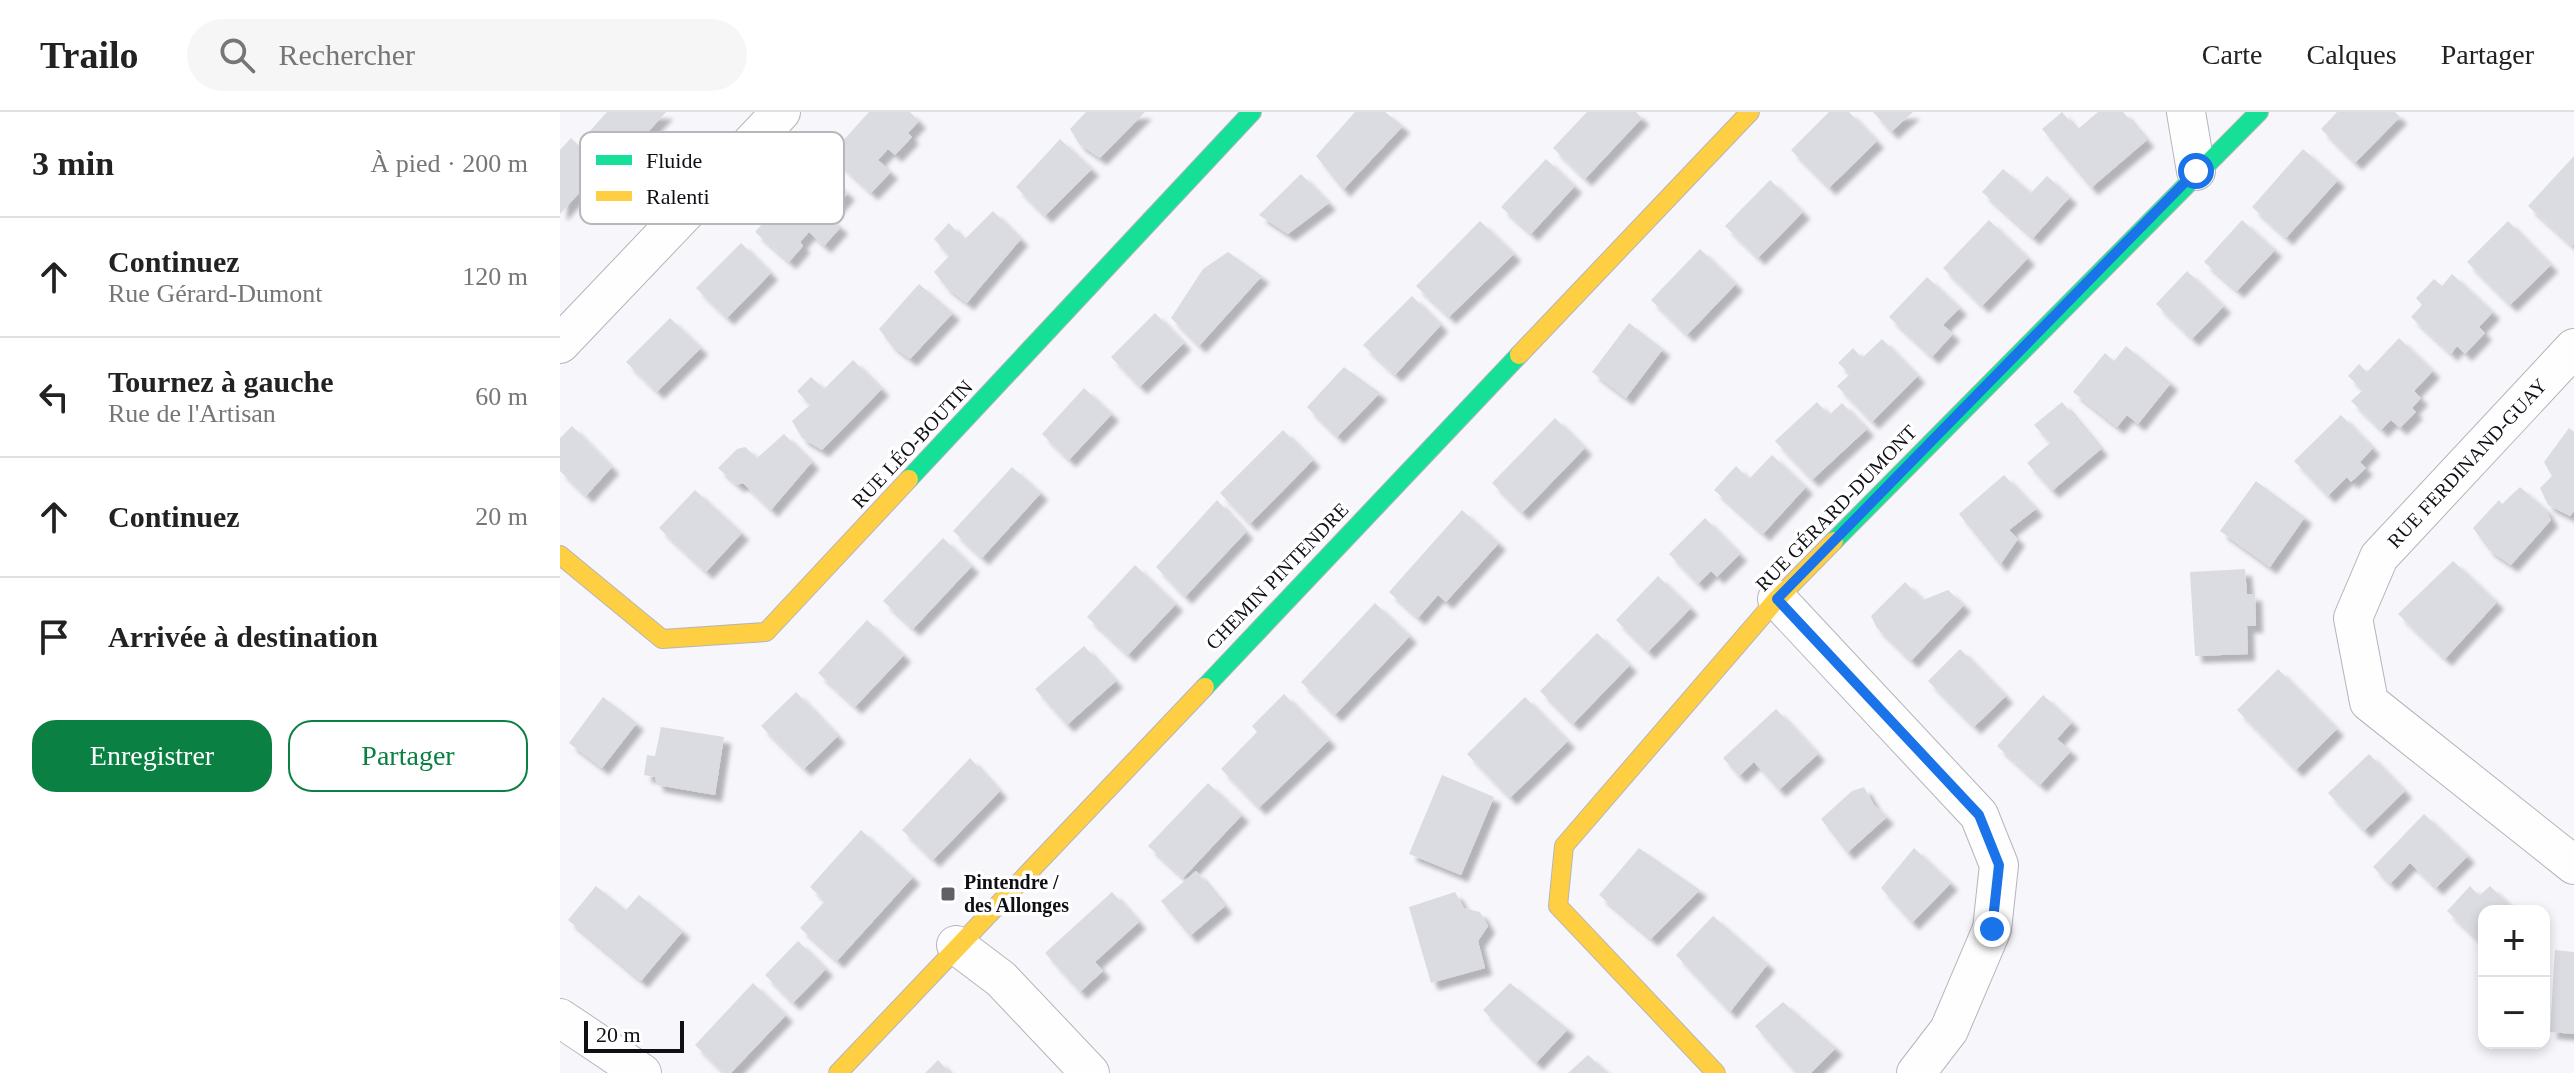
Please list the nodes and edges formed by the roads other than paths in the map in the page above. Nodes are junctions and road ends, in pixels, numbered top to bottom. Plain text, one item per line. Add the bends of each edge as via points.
1 (781, 112) edge
2 (1252, 112) edge
3 (1750, 112) edge
4 (2186, 112) edge
5 (2259, 112) edge
6 (762, 132) edge
7 (2196, 171) junction
8 (674, 224) edge
9 (560, 344) edge
10 (2574, 348) edge
11 (560, 555) edge
12 (1777, 599) junction
13 (2574, 865) edge
14 (956, 945) junction
15 (560, 1018) edge
16 (642, 1073) edge
17 (838, 1073) edge
18 (1090, 1073) edge
19 (1716, 1073) edge
20 (1916, 1073) edge

1 - 6 street
2 - 11 street, RUE LÉO-BOUTIN via 766,632 662,639
3 - 14 street, CHEMIN PINTENDRE
4 - 7 street
5 - 7 street, RUE GÉRARD-DUMONT
7 - 12 street, RUE GÉRARD-DUMONT
8 - 9 street
10 - 13 street, RUE FERDINAND-GUAY via 2379,557 2353,618 2369,702
12 - 19 street, RUE GÉRARD-DUMONT via 1564,846 1558,906
12 - 20 street via 1979,815 1999,865 1992,929 1949,1030
14 - 17 street, CHEMIN PINTENDRE
14 - 18 street via 1001,979
15 - 16 street

